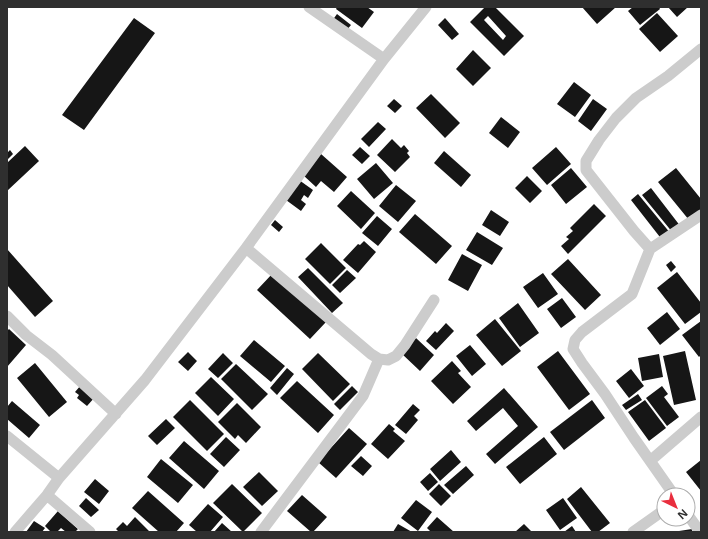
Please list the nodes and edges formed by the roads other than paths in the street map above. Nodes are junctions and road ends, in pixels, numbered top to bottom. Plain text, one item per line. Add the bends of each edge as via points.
1 (309, 7) edge
2 (426, 7) edge
3 (701, 49) edge
4 (384, 59) junction
5 (701, 215) edge
6 (246, 248) junction
7 (650, 249) junction
8 (434, 300) dead end
9 (7, 316) edge
10 (379, 359) junction
11 (116, 414) junction
12 (701, 417) edge
13 (7, 436) edge
14 (650, 461) junction
15 (59, 478) junction
16 (668, 487) edge
17 (47, 495) junction
18 (656, 516) edge
19 (15, 532) edge
20 (90, 532) edge
21 (261, 532) edge
22 (633, 532) edge

1 - 4 street
2 - 4 street
3 - 7 street via 636,98 616,118 586,161 586,170
4 - 6 street
5 - 7 street
6 - 10 street
6 - 11 street
7 - 14 street via 632,294 582,332 575,340 573,349
8 - 10 street via 396,356 388,360
9 - 11 street
10 - 21 street via 363,396
11 - 15 street
12 - 14 street
13 - 15 street
14 - 16 street
15 - 17 street
17 - 19 street
17 - 20 street
18 - 22 street

